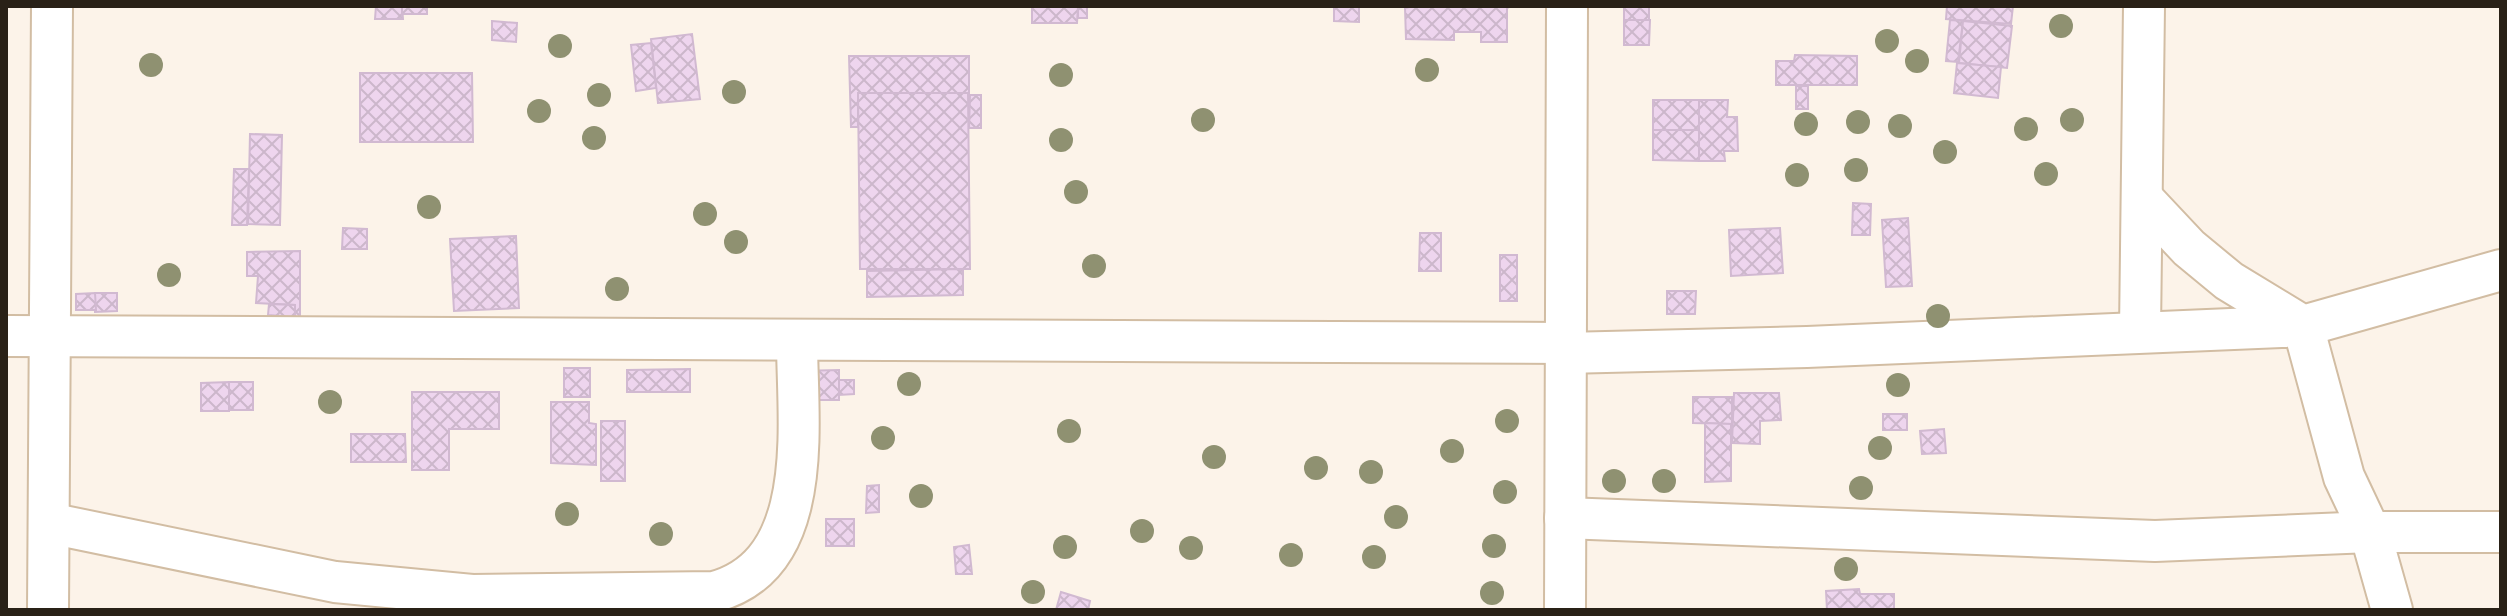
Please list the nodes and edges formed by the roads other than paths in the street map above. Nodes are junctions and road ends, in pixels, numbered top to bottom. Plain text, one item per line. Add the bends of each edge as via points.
1 (52, 6) edge
2 (1567, 6) edge
3 (2144, 6) edge
4 (2142, 198) junction
5 (2501, 270) edge
6 (2303, 326) junction
7 (2140, 331) junction
8 (6, 336) edge
9 (50, 336) junction
10 (797, 340) junction
11 (1566, 348) junction
12 (1565, 518) junction
13 (49, 523) junction
14 (2370, 532) junction
15 (2501, 532) edge
16 (48, 610) edge
17 (1565, 610) edge
18 (2392, 610) edge

1 - 9 street
2 - 11 street
3 - 4 street
4 - 6 street via 2229,281
4 - 7 street
5 - 6 street
6 - 7 street
6 - 14 street via 2344,477
7 - 11 street via 1807,347
8 - 9 street
9 - 10 street
9 - 13 street
10 - 11 street
10 - 13 street via 797,484 787,523 771,550 735,587 714,592 472,595 335,582
11 - 12 street
12 - 14 street via 2155,541
12 - 17 street
13 - 16 street
14 - 15 street
14 - 18 street

